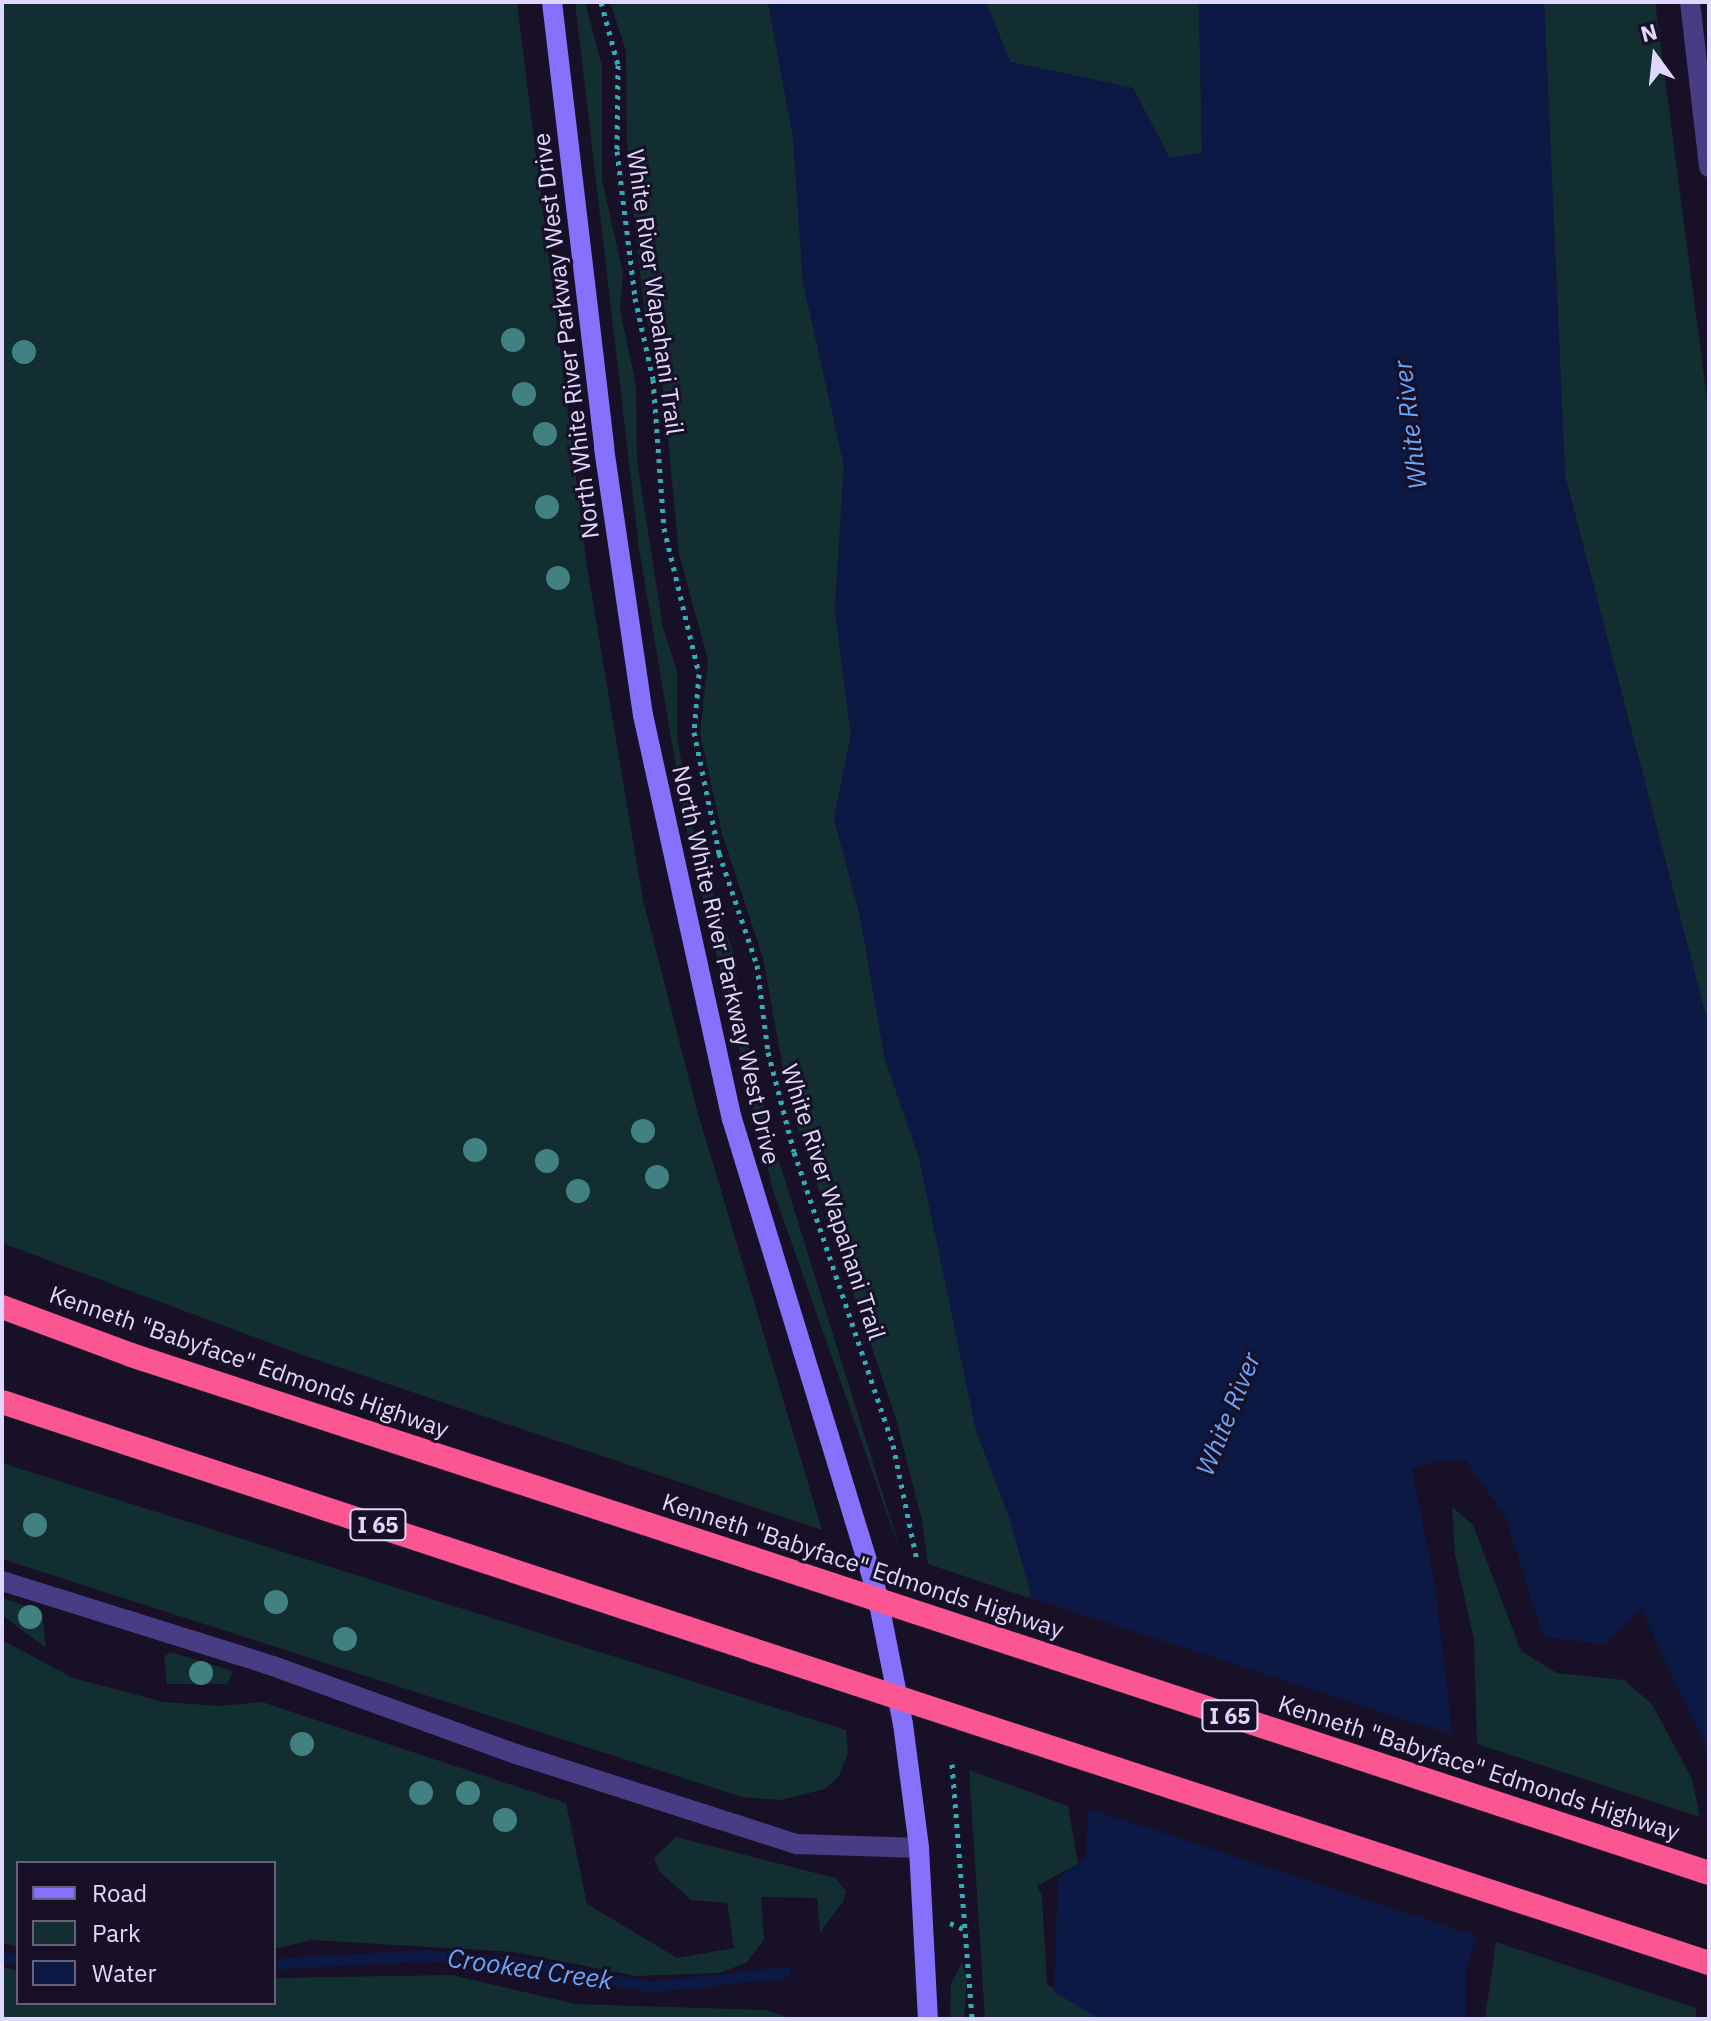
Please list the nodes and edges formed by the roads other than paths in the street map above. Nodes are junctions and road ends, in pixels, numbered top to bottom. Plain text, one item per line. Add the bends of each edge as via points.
1 (552, 2) edge
2 (1690, 2) edge
3 (1709, 167) edge
4 (2, 1307) edge
5 (2, 1402) edge
6 (2, 1581) edge
7 (919, 1848) junction
8 (1709, 1873) edge
9 (1709, 1963) edge
10 (928, 2019) edge

1 - 7 street, North White River Parkway West Drive via 612,507 671,859 732,1119 877,1594 903,1724
2 - 3 street
4 - 8 highway, Kenneth "Babyface" Edmonds Highway / I 65, bridge via 131,1355
5 - 9 highway, I 65, bridge
6 - 7 street via 273,1666 516,1754 797,1844
7 - 10 street, North White River Parkway West Drive

